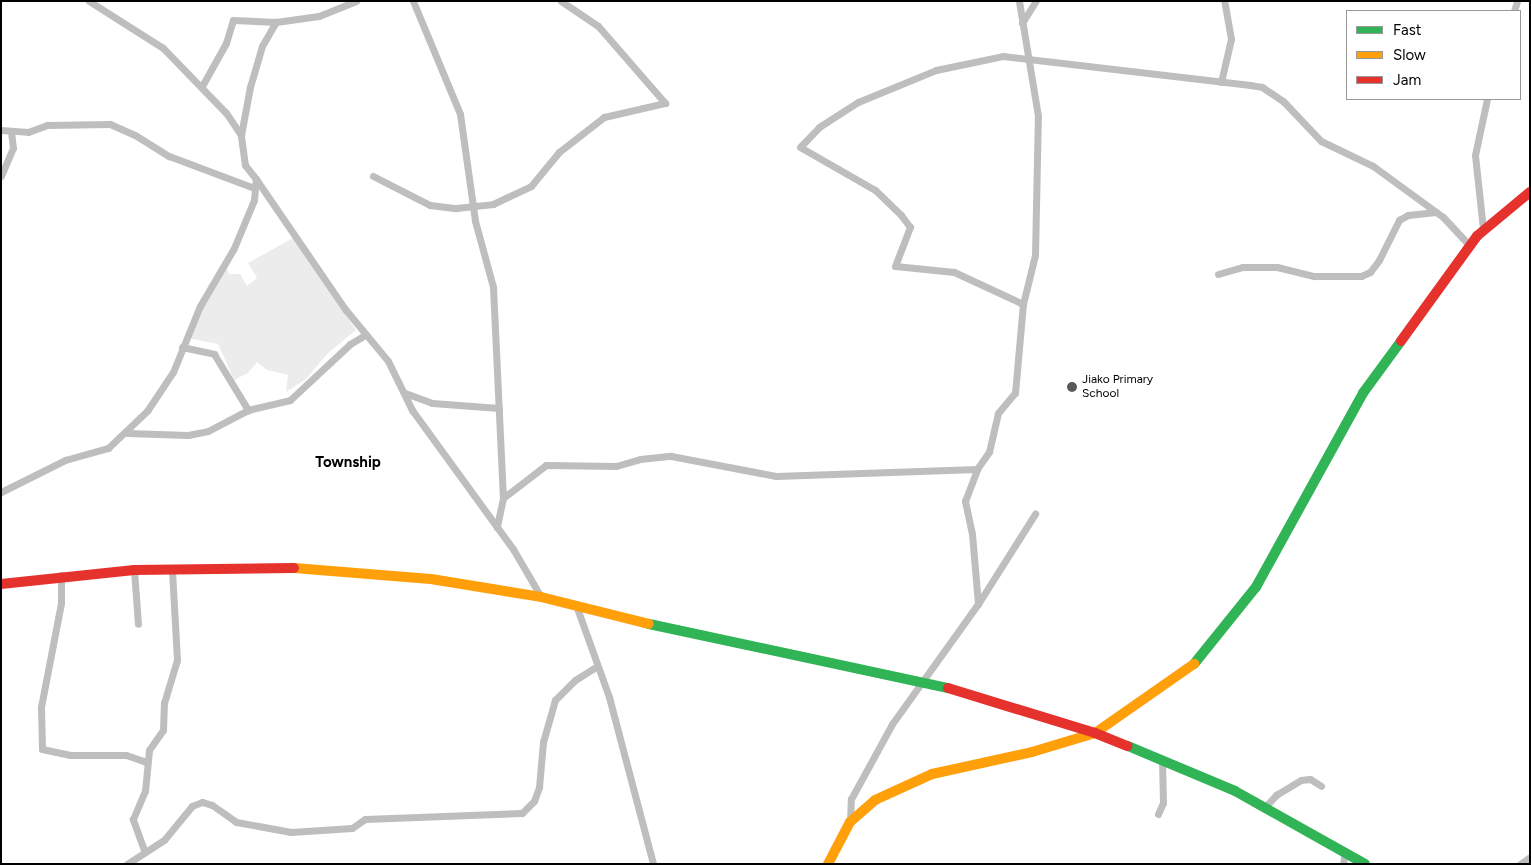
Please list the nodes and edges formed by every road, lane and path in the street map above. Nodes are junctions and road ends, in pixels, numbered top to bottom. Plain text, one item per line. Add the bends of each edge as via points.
1 (89, 1) edge
2 (356, 1) edge
3 (413, 1) edge
4 (561, 1) edge
5 (1019, 1) edge
6 (1036, 1) edge
7 (1224, 1) edge
8 (276, 22) junction
9 (1022, 23) junction
10 (1026, 57) junction
11 (1221, 82) junction
12 (202, 86) junction
13 (1487, 100) edge
14 (1, 130) edge
15 (11, 131) junction
16 (241, 135) junction
17 (1, 176) edge
18 (373, 176) dead end
19 (256, 179) junction
20 (254, 188) junction
21 (1530, 192) edge
22 (473, 207) junction
23 (1436, 212) junction
24 (1483, 229) junction
25 (1470, 246) junction
26 (1218, 274) dead end
27 (1023, 304) junction
28 (366, 335) junction
29 (182, 347) junction
30 (405, 393) junction
31 (499, 408) junction
32 (248, 410) junction
33 (127, 433) junction
34 (977, 469) junction
35 (1, 492) edge
36 (503, 498) junction
37 (1035, 514) dead end
38 (497, 527) junction
39 (134, 570) junction
40 (172, 572) junction
41 (61, 575) junction
42 (1, 584) edge
43 (541, 597) junction
44 (978, 604) junction
45 (577, 608) junction
46 (138, 624) dead end
47 (597, 666) junction
48 (921, 681) junction
49 (1095, 733) junction
50 (1162, 758) junction
51 (146, 762) junction
52 (1322, 786) dead end
53 (1264, 808) junction
54 (1158, 814) dead end
55 (850, 822) junction
56 (144, 850) junction
57 (1345, 853) junction
58 (1530, 857) edge
59 (127, 864) edge
60 (653, 864) edge
61 (828, 864) edge
62 (1343, 864) edge
63 (1365, 864) edge
64 (1520, 864) edge

1 - 12 street via 162,48
2 - 8 street via 319,16
3 - 22 street via 460,114
4 - 22 street via 598,26 646,77 665,103 604,117 559,152 522,192 492,204
5 - 9 street
6 - 9 street
7 - 11 street via 1231,39
8 - 12 street via 233,20 226,43
8 - 16 street via 262,46
9 - 10 street
10 - 11 street
10 - 27 street via 1037,108 1038,165 1034,255
10 - 27 street via 1003,56 936,70 847,107 819,127 800,147 833,163 875,190 901,215 910,227 895,266 954,272
11 - 23 street via 1258,86 1271,92 1321,141 1373,166
12 - 16 street
13 - 24 street via 1475,155
14 - 15 street
15 - 17 street via 12,148
15 - 20 street via 28,132 47,125 110,124 169,156
16 - 19 street via 242,159
18 - 22 street via 430,205
19 - 20 street
19 - 28 street
20 - 29 street via 246,223 200,306
21 - 24 street
22 - 31 street via 493,287
23 - 25 street
23 - 26 street via 1408,215 1399,220 1379,260 1370,272 1361,276 1314,276 1277,267 1243,267
24 - 25 street
25 - 49 street via 1363,393 1283,543 1224,631 1196,663 1173,682
27 - 34 street via 1015,393 998,412 989,452
28 - 30 street via 388,361
28 - 32 street via 344,349 290,400
29 - 32 street via 214,354
29 - 33 street via 173,372 147,411
30 - 31 street via 432,403
30 - 38 street via 412,410
31 - 36 street
32 - 33 street via 208,431 188,435
33 - 35 street via 102,451 65,460
34 - 36 street via 798,477 750,472 671,456 652,457 616,466 546,465
34 - 44 street via 964,501 972,534
36 - 38 street
37 - 44 street
38 - 43 street
39 - 40 street
39 - 41 street
39 - 46 street
40 - 43 street via 329,569 431,579
40 - 51 street via 177,660 164,703 163,730 151,745
41 - 42 street
41 - 51 street via 61,604 42,707 42,749 70,755 126,755
43 - 45 street
44 - 48 street
45 - 47 street
45 - 48 street
47 - 56 street via 575,680 555,700 543,742 539,787 534,801 522,813 365,819 352,828 291,832 236,822 212,804 202,802 192,806 164,840
47 - 60 street via 612,706
48 - 49 street via 976,694
48 - 55 street via 892,724 855,790 849,807
49 - 50 street
49 - 55 street via 1040,750 932,774 875,800
50 - 53 street via 1235,791
50 - 54 street via 1162,802
51 - 56 street via 145,791 133,819
52 - 53 street via 1310,779 1301,780
53 - 57 street
55 - 61 street
56 - 59 street
57 - 62 street
57 - 63 street
58 - 64 street

